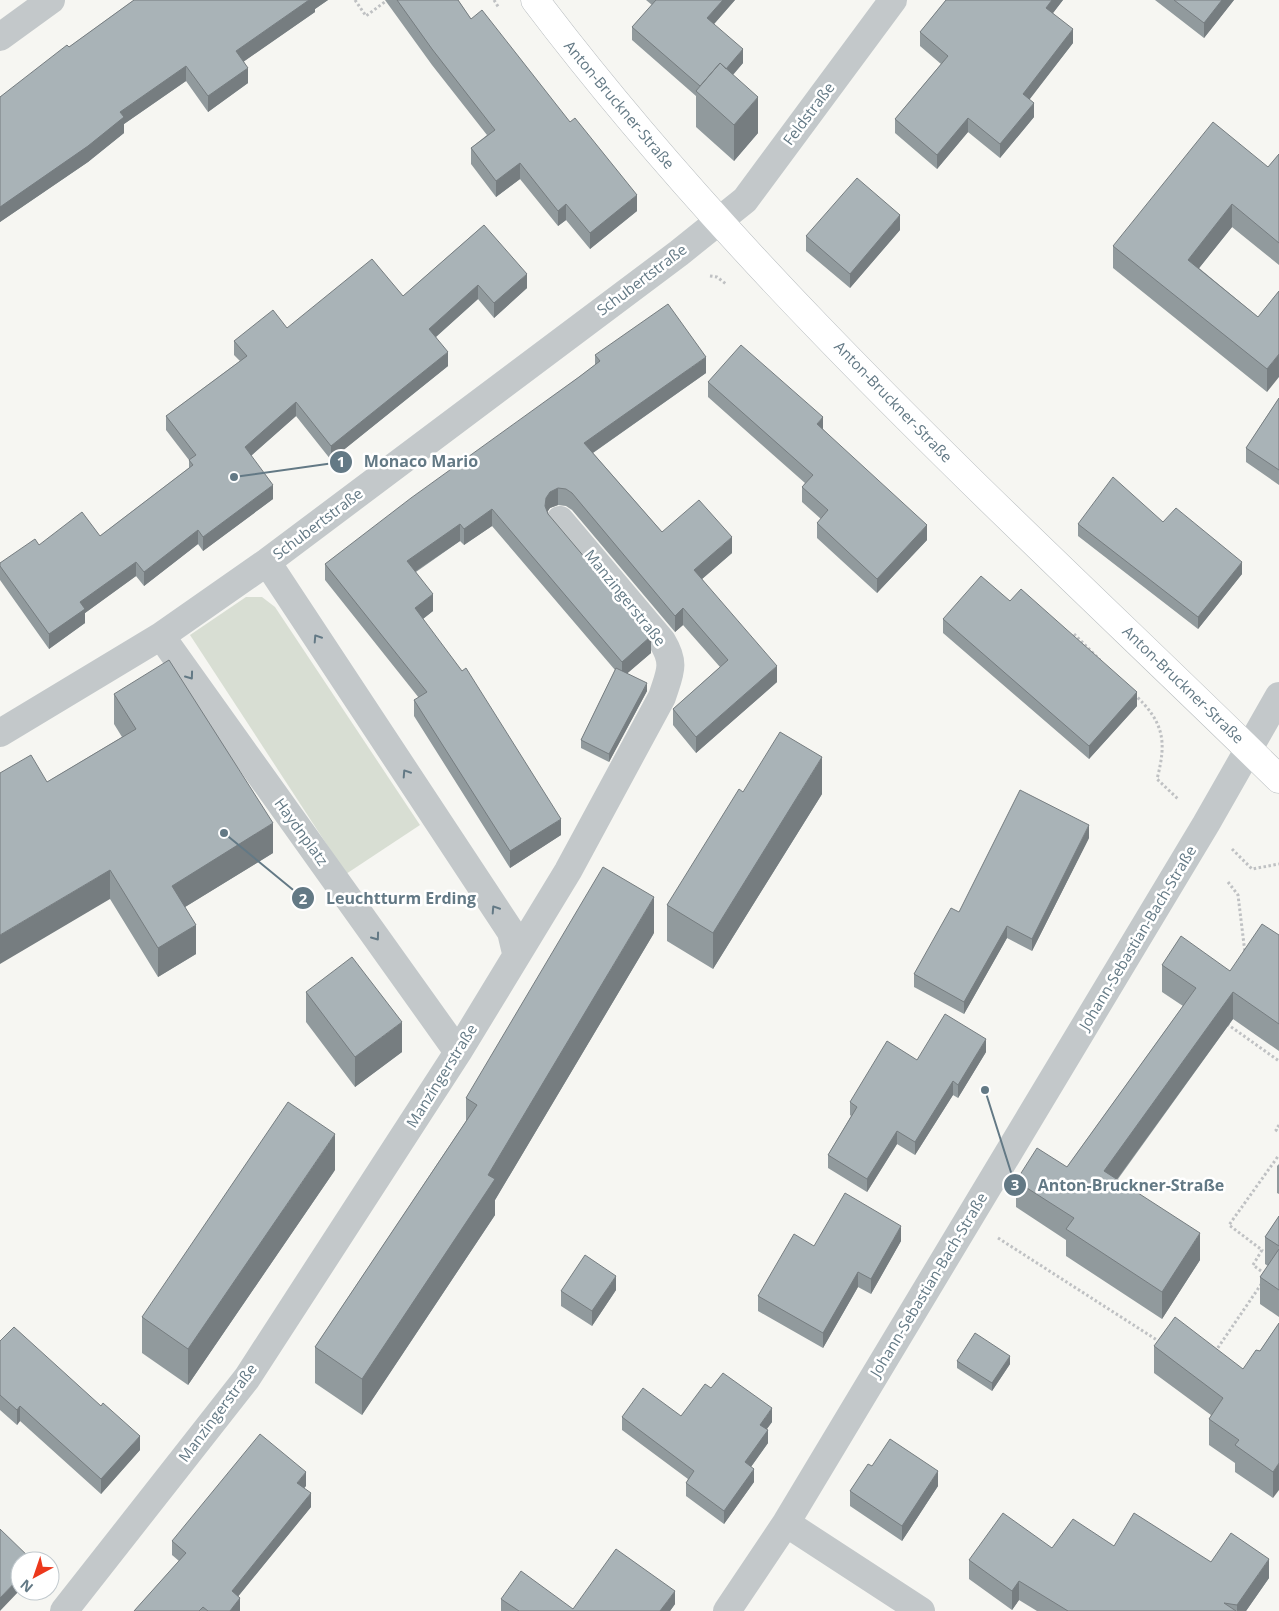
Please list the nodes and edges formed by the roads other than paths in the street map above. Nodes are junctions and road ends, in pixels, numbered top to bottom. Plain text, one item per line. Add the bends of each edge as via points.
1 (50, 0) edge
2 (535, 0) edge
3 (893, 0) edge
4 (0, 38) edge
5 (717, 222) junction
6 (560, 520) dead end
7 (267, 562) junction
8 (161, 636) junction
9 (1279, 696) edge
10 (0, 733) edge
11 (1248, 749) junction
12 (1279, 779) edge
13 (516, 952) junction
14 (458, 1052) junction
15 (786, 1523) junction
16 (64, 1611) edge
17 (726, 1611) edge
18 (921, 1611) edge

1 - 4 street
2 - 5 main road, Anton-Bruckner-Straße via 593,76
3 - 5 street, Feldstraße via 745,200
5 - 7 street, Schubertstraße
5 - 11 main road, Anton-Bruckner-Straße via 951,462
6 - 13 street, Manzingerstraße via 672,657 662,697 568,870
7 - 8 street, Schubertstraße
13 -> 7 street via 511,932
8 - 10 street, Schubertstraße
8 -> 14 street, Haydnplatz
9 - 11 street, Johann-Sebastian-Bach-Straße
11 - 12 main road, Anton-Bruckner-Straße
11 - 15 street, Johann-Sebastian-Bach-Straße
13 - 14 street, Manzingerstraße
14 - 16 street, Manzingerstraße via 247,1378
15 - 17 street, Johann-Sebastian-Bach-Straße
15 - 18 street

